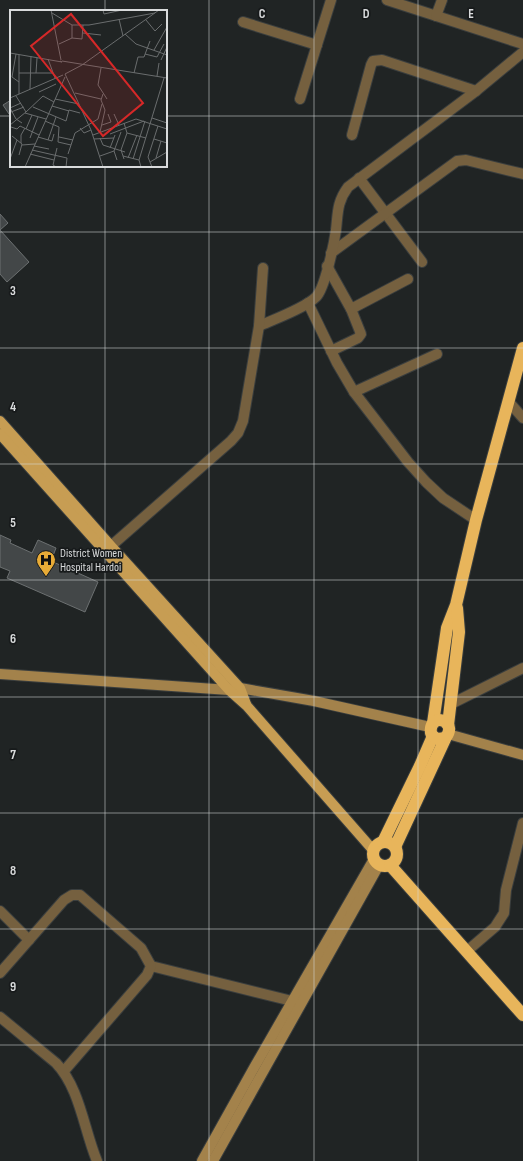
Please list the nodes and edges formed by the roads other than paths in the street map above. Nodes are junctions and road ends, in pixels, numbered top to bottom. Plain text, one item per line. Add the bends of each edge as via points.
1 (331, 0) edge
2 (387, 0) edge
3 (442, 0) edge
4 (436, 16) junction
5 (243, 22) dead end
6 (523, 44) edge
7 (317, 45) junction
8 (523, 52) edge
9 (476, 91) junction
10 (300, 99) dead end
11 (352, 135) dead end
12 (523, 174) edge
13 (359, 178) junction
14 (386, 213) junction
15 (331, 253) junction
16 (422, 262) dead end
17 (328, 266) junction
18 (263, 268) dead end
19 (408, 279) dead end
20 (308, 303) junction
21 (351, 309) junction
22 (259, 326) junction
23 (523, 348) edge
24 (331, 351) junction
25 (437, 354) dead end
26 (354, 392) junction
27 (508, 402) junction
28 (523, 418) edge
29 (0, 421) edge
30 (0, 434) edge
31 (476, 520) junction
32 (111, 546) junction
33 (456, 605) junction
34 (523, 668) edge
35 (0, 674) edge
36 (240, 688) junction
37 (229, 690) junction
38 (451, 704) junction
39 (247, 706) junction
40 (432, 729) junction
41 (447, 732) junction
42 (523, 754) edge
43 (523, 823) edge
44 (383, 842) junction
45 (395, 847) junction
46 (379, 860) junction
47 (0, 911) edge
48 (29, 940) junction
49 (467, 951) junction
50 (151, 966) junction
51 (0, 973) edge
52 (292, 1001) junction
53 (523, 1015) edge
54 (0, 1017) edge
55 (64, 1071) junction
56 (97, 1161) edge
57 (202, 1161) edge
58 (213, 1161) edge

1 - 7 street
2 - 4 street
3 - 4 street
4 - 6 street
5 - 7 street
7 - 10 street
8 - 9 street
9 - 11 street via 382,60 374,61
9 - 13 street
12 - 14 street via 466,160 457,161
13 - 14 street
13 - 15 street via 341,196
14 - 15 street
14 - 16 street
15 - 17 street
17 - 20 street via 320,292
17 - 21 street
18 - 22 street
19 - 21 street
20 - 22 street
20 - 24 street
21 - 24 street via 361,334 358,338
22 - 32 street via 238,433
23 - 27 highway
24 - 26 street
25 - 26 street
26 - 31 street via 426,482 443,498
27 - 28 street
27 - 31 highway
29 - 32 main road
30 - 37 main road
31 - 33 highway
32 - 36 main road
33 - 38 highway via 459,632
33 - 40 highway via 447,628
34 - 38 street
35 - 37 street
36 - 37 street
36 - 39 main road
36 - 40 street via 314,701
37 - 39 main road
38 - 41 highway
39 - 46 main road
40 - 41 highway via 437,739 441,739
40 - 41 highway via 436,721 441,720 445,722
40 - 44 highway via 420,766
41 - 42 street
41 - 45 highway
43 - 49 street via 506,890 504,913 495,927
44 - 45 highway
44 - 46 highway via 376,844
45 - 46 highway via 395,860
46 - 49 highway
46 - 52 street
46 - 58 street
47 - 48 street
48 - 50 street via 64,900 72,895 80,895 141,948
48 - 51 street
49 - 53 highway
50 - 52 street
50 - 55 street via 147,975
52 - 57 street
54 - 55 street
55 - 56 street via 74,1091

